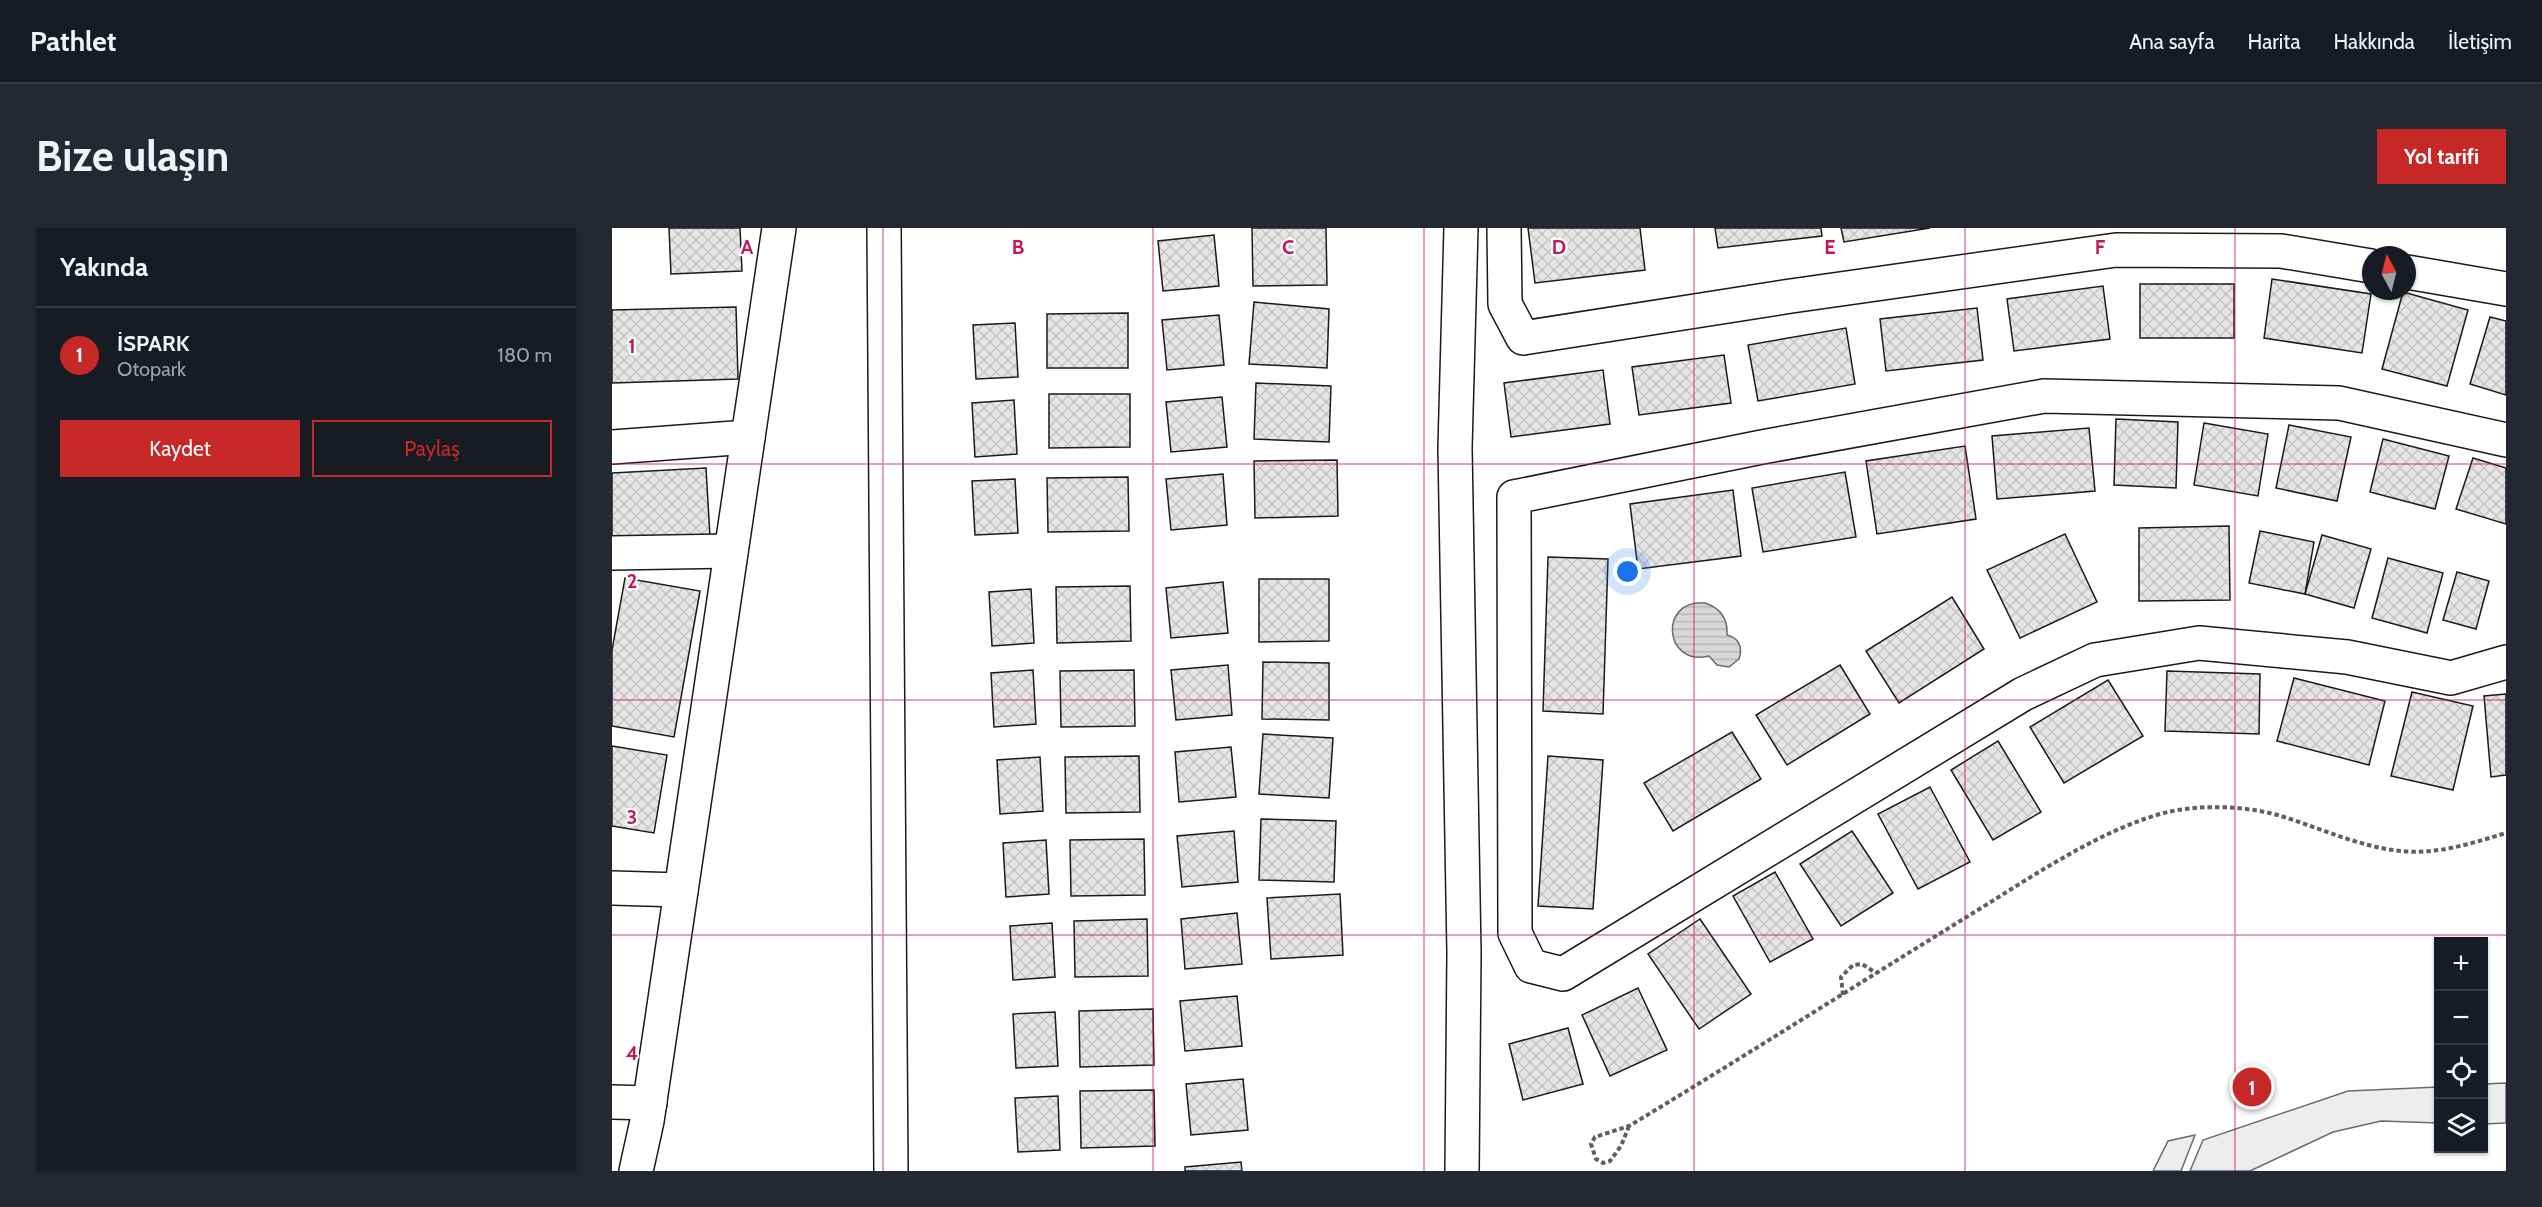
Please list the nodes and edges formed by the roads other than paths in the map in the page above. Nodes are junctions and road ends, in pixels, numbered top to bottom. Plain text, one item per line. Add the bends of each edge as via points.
1 (779, 228) edge
2 (885, 228) edge
3 (1461, 228) edge
4 (1504, 228) edge
5 (2362, 264) edge
6 (2416, 274) edge
7 (2506, 290) edge
8 (748, 437) junction
9 (2506, 440) edge
10 (612, 447) edge
11 (731, 551) junction
12 (612, 553) edge
13 (2506, 662) edge
14 (612, 888) edge
15 (681, 890) junction
16 (612, 1102) edge
17 (650, 1102) junction
18 (636, 1171) edge
19 (891, 1171) edge
20 (1462, 1171) edge

1 - 8 street
2 - 19 street
3 - 20 street via 1455,459 1464,953
4 - 5 street via 1505,304 1523,338 2116,250 2281,251
6 - 7 street
8 - 10 street
8 - 11 street
9 - 13 street via 2339,403 2044,396 1514,497 1515,933 1531,966 1563,974 2023,694 2095,660 2199,643 2347,657 2451,678
11 - 12 street
11 - 15 street
14 - 15 street
15 - 17 street
16 - 17 street
17 - 18 street

